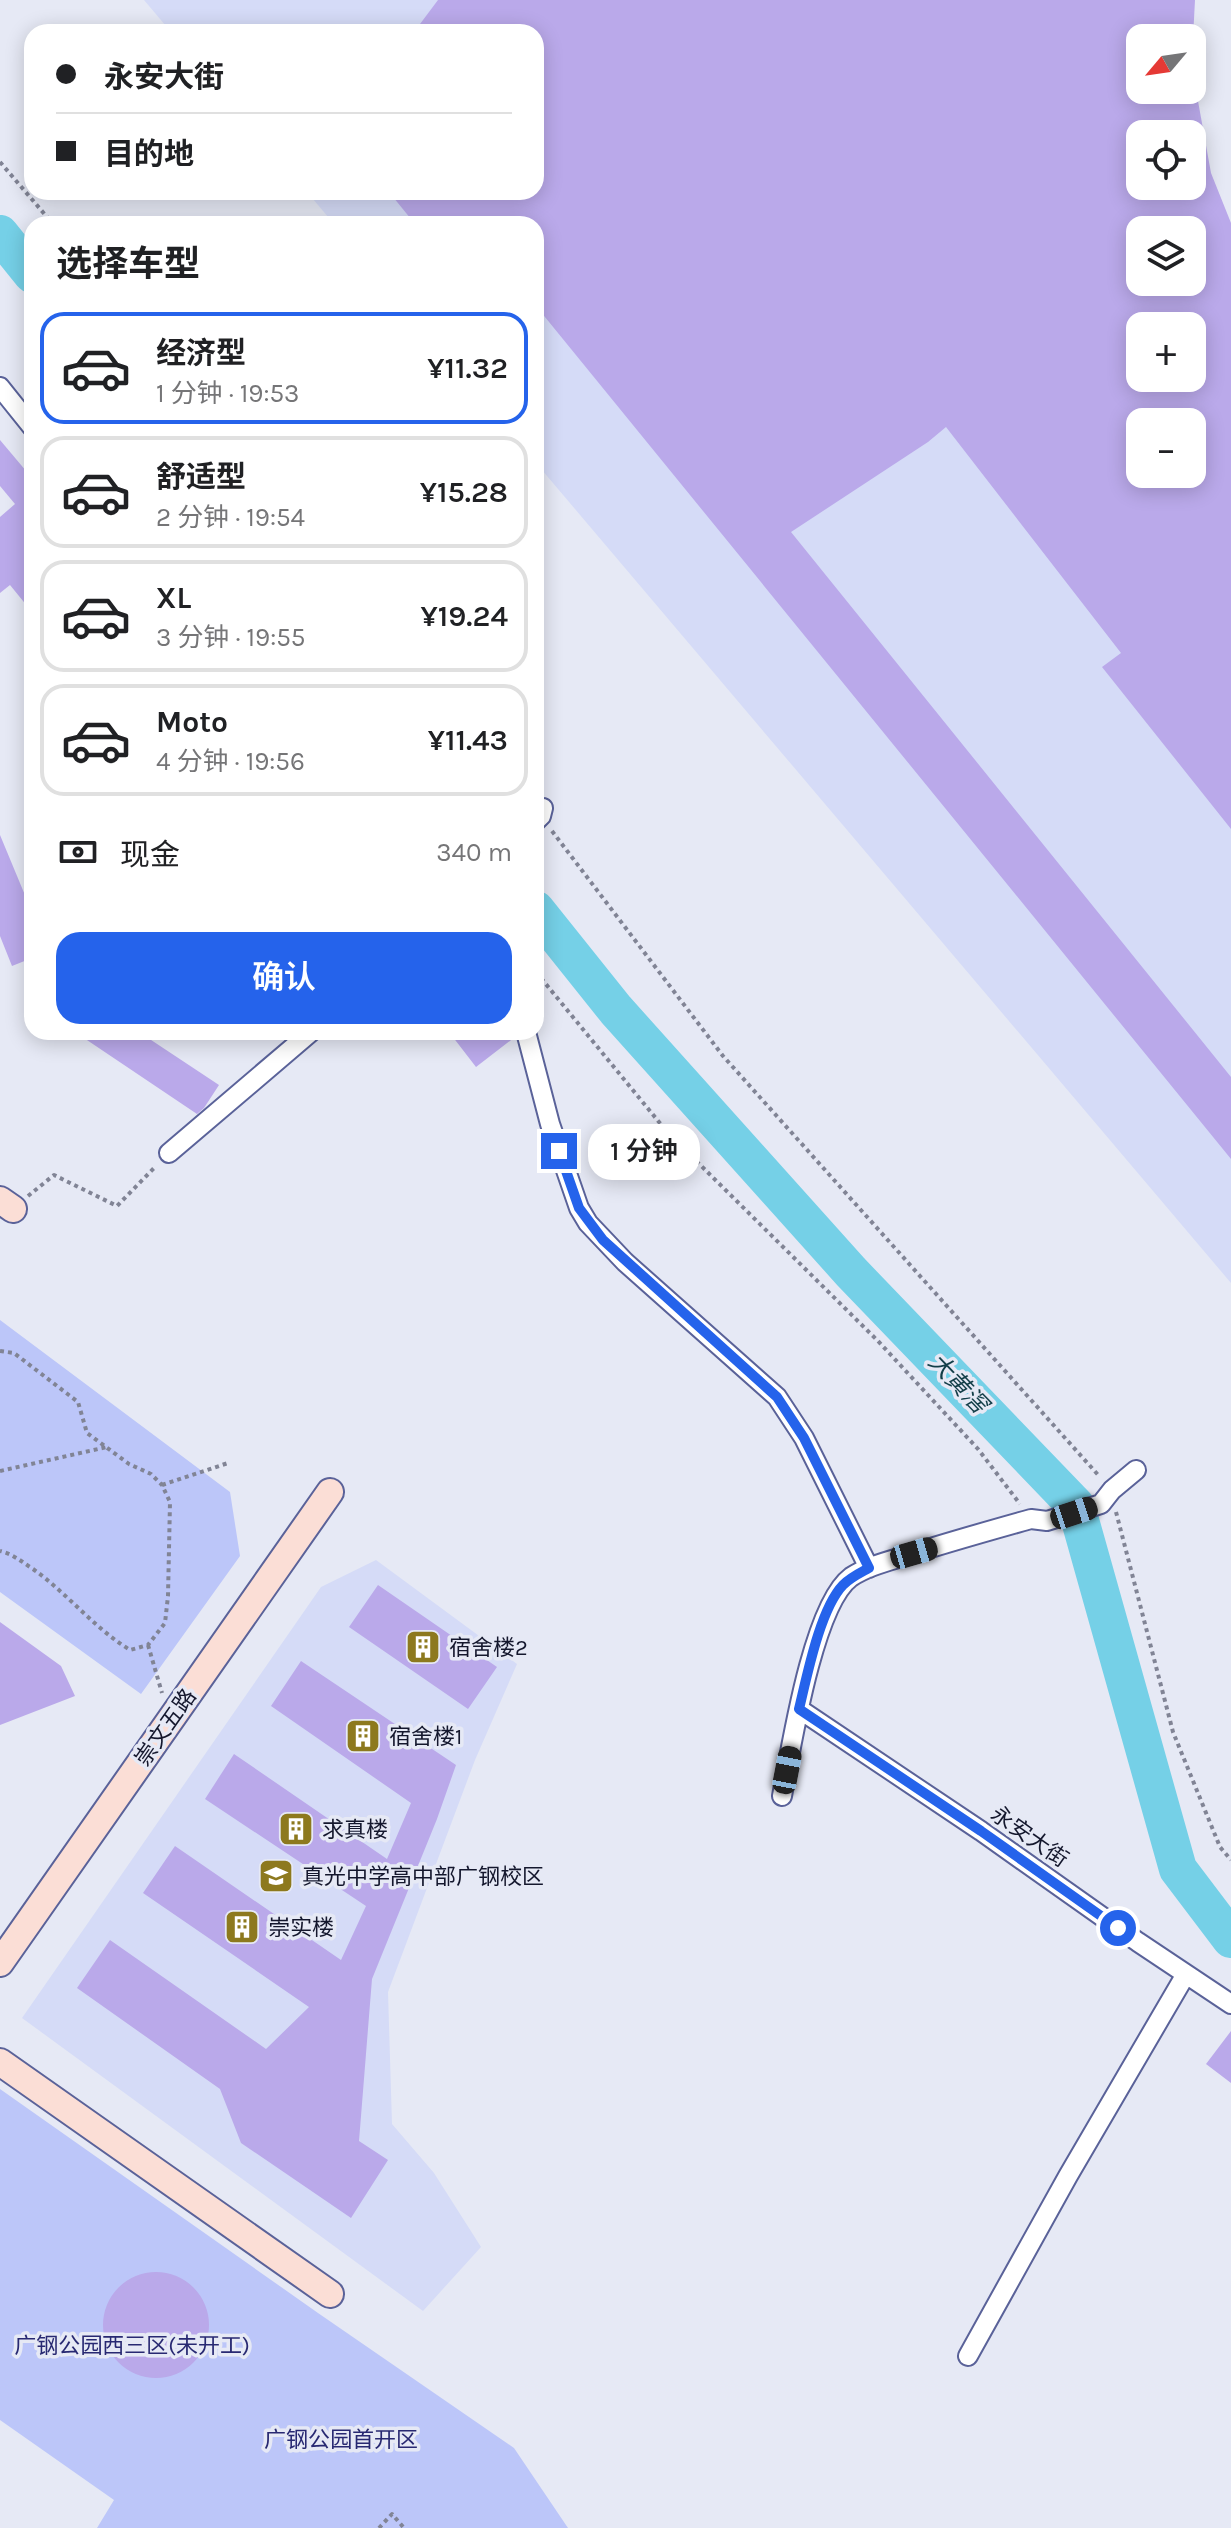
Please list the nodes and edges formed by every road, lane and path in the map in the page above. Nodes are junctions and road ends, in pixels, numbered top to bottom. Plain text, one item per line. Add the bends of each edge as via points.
1 (0, 162) edge
2 (24, 190) edge
3 (32, 200) edge
4 (46, 216) edge
5 (0, 387) edge
6 (24, 417) edge
7 (544, 820) edge
8 (544, 982) edge
9 (302, 1040) edge
10 (528, 1040) edge
11 (169, 1153) joint
12 (6, 1204) edge
13 (0, 1351) edge
14 (107, 1447) junction
15 (228, 1463) dead end
16 (1136, 1470) dead end
17 (0, 1471) edge
18 (162, 1485) junction
19 (330, 1492) dead end
20 (1106, 1497) junction
21 (1039, 1520) junction
22 (0, 1551) edge
23 (869, 1568) junction
24 (148, 1645) junction
25 (162, 1693) dead end
26 (799, 1709) junction
27 (782, 1796) dead end
28 (1231, 1860) edge
29 (0, 1963) edge
30 (1186, 1974) junction
31 (1231, 2004) edge
32 (0, 2062) edge
33 (330, 2294) dead end
34 (968, 2356) dead end
35 (379, 2528) edge
36 (404, 2528) edge

1 - 2 path
3 - 4 path
5 - 6 street
7 - 20 path via 723,1056
8 - 21 path via 668,1133 878,1341
9 - 11 street
10 - 23 street via 550,1124 588,1223 777,1397 804,1438
11 - 12 path via 117,1206 54,1175
13 - 14 path via 14,1353 78,1402 87,1433
14 - 17 path
14 - 18 path
15 - 18 path
16 - 20 street
18 - 24 path via 170,1502 168,1596 165,1623
19 - 29 street, 崇文五路
20 - 21 street
20 - 28 path via 1173,1732 1220,1847
21 - 23 street
22 - 24 path via 49,1581 116,1642 130,1650
23 - 26 street via 841,1586 832,1599
24 - 25 path
26 - 27 street
26 - 30 street, 永安大街
30 - 31 street, 永安大街
30 - 34 street
32 - 33 street
35 - 36 path via 392,2514

